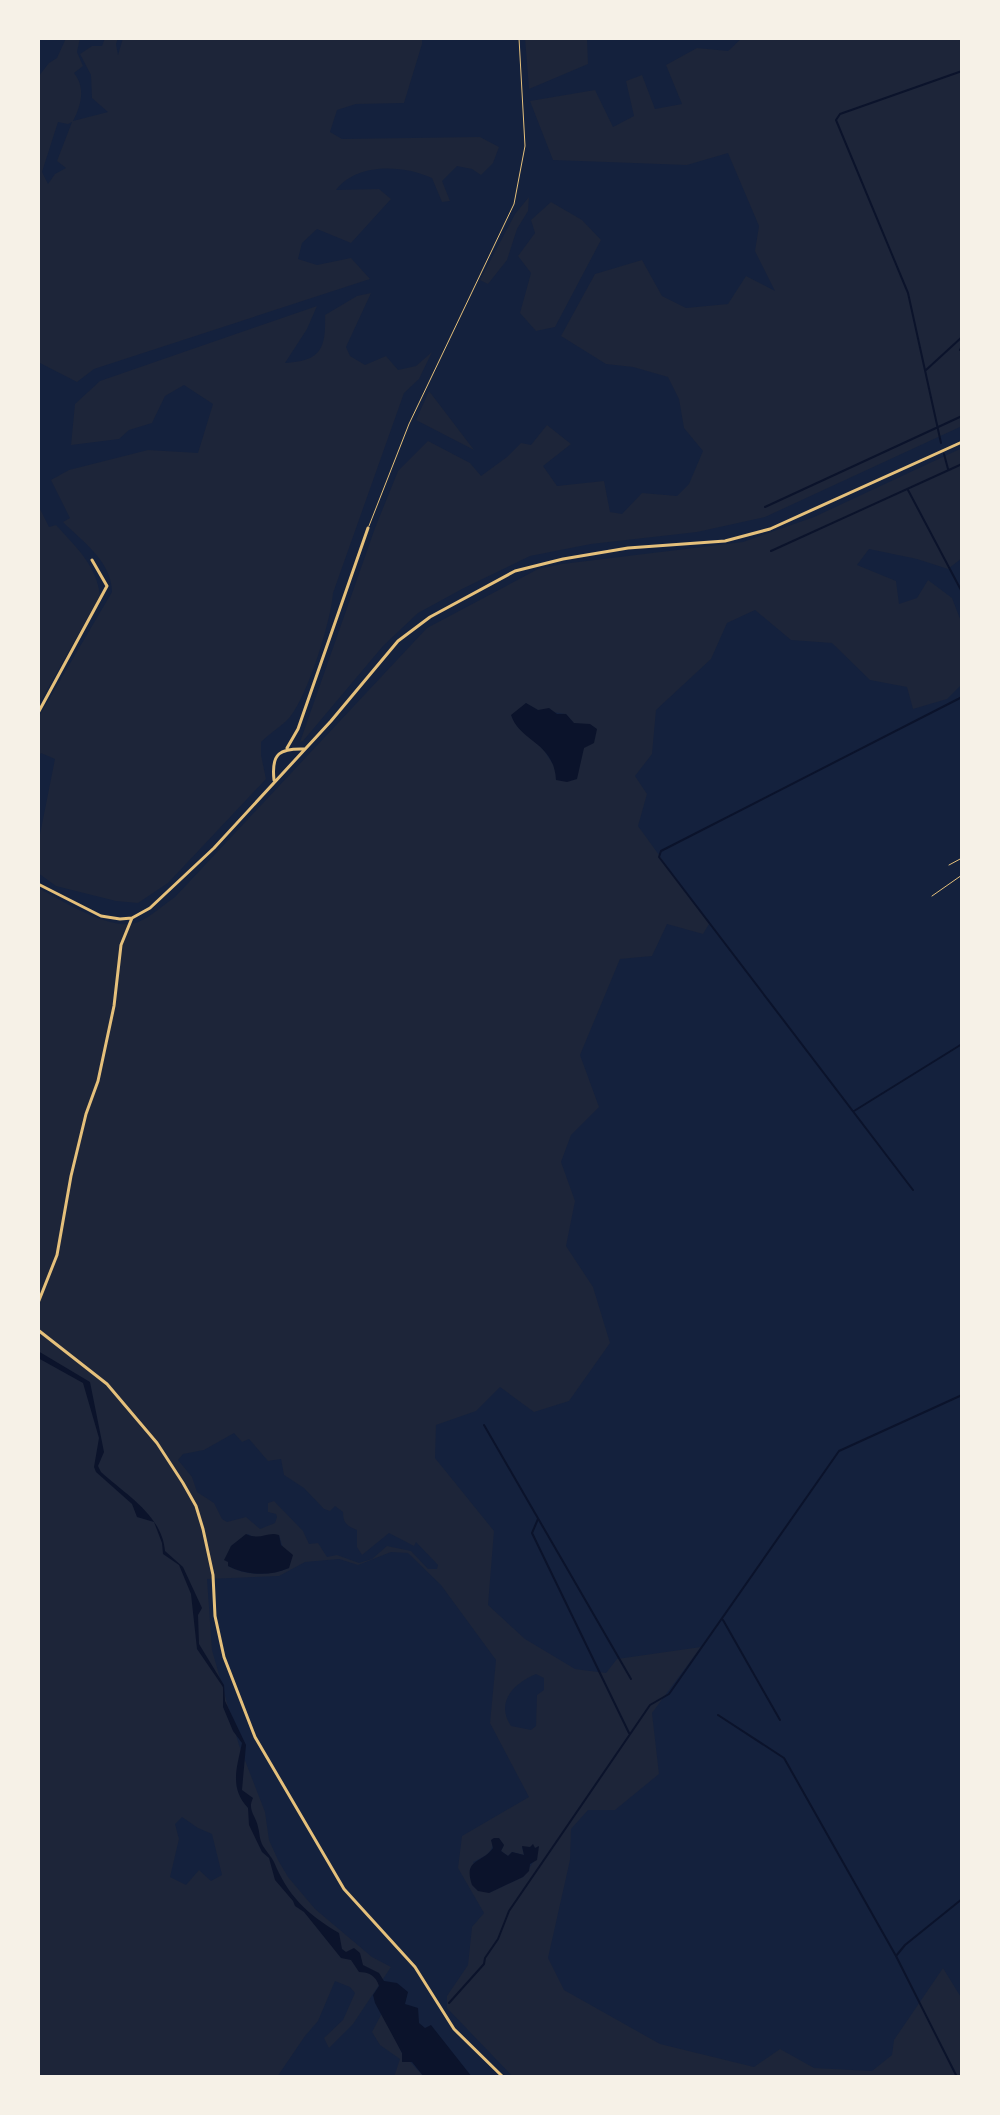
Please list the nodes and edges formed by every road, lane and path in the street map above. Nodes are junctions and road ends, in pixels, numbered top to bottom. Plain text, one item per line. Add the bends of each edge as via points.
1 (519, 38) edge
2 (962, 442) edge
3 (368, 528) joint
4 (92, 560) dead end
5 (38, 713) edge
6 (287, 748) junction
7 (305, 749) junction
8 (274, 781) junction
9 (962, 858) edge
10 (949, 865) dead end
11 (962, 875) edge
12 (38, 884) edge
13 (932, 896) dead end
14 (132, 918) junction
15 (38, 1303) edge
16 (38, 1330) edge
17 (503, 2077) edge

1 - 3 lane via 525,146 514,204 409,424
2 - 7 street via 784,523 741,537 628,548 515,571 451,604 398,641
3 - 6 street
4 - 5 street via 107,586
6 - 7 street
6 - 8 street via 273,762
7 - 8 street
8 - 14 street via 193,871
9 - 10 path
11 - 13 path
12 - 14 street via 101,916
14 - 15 street via 121,945 114,1006 60,1242
16 - 17 street via 107,1384 169,1460 196,1506 213,1575 218,1634 255,1737 344,1889 415,1967 454,2029

